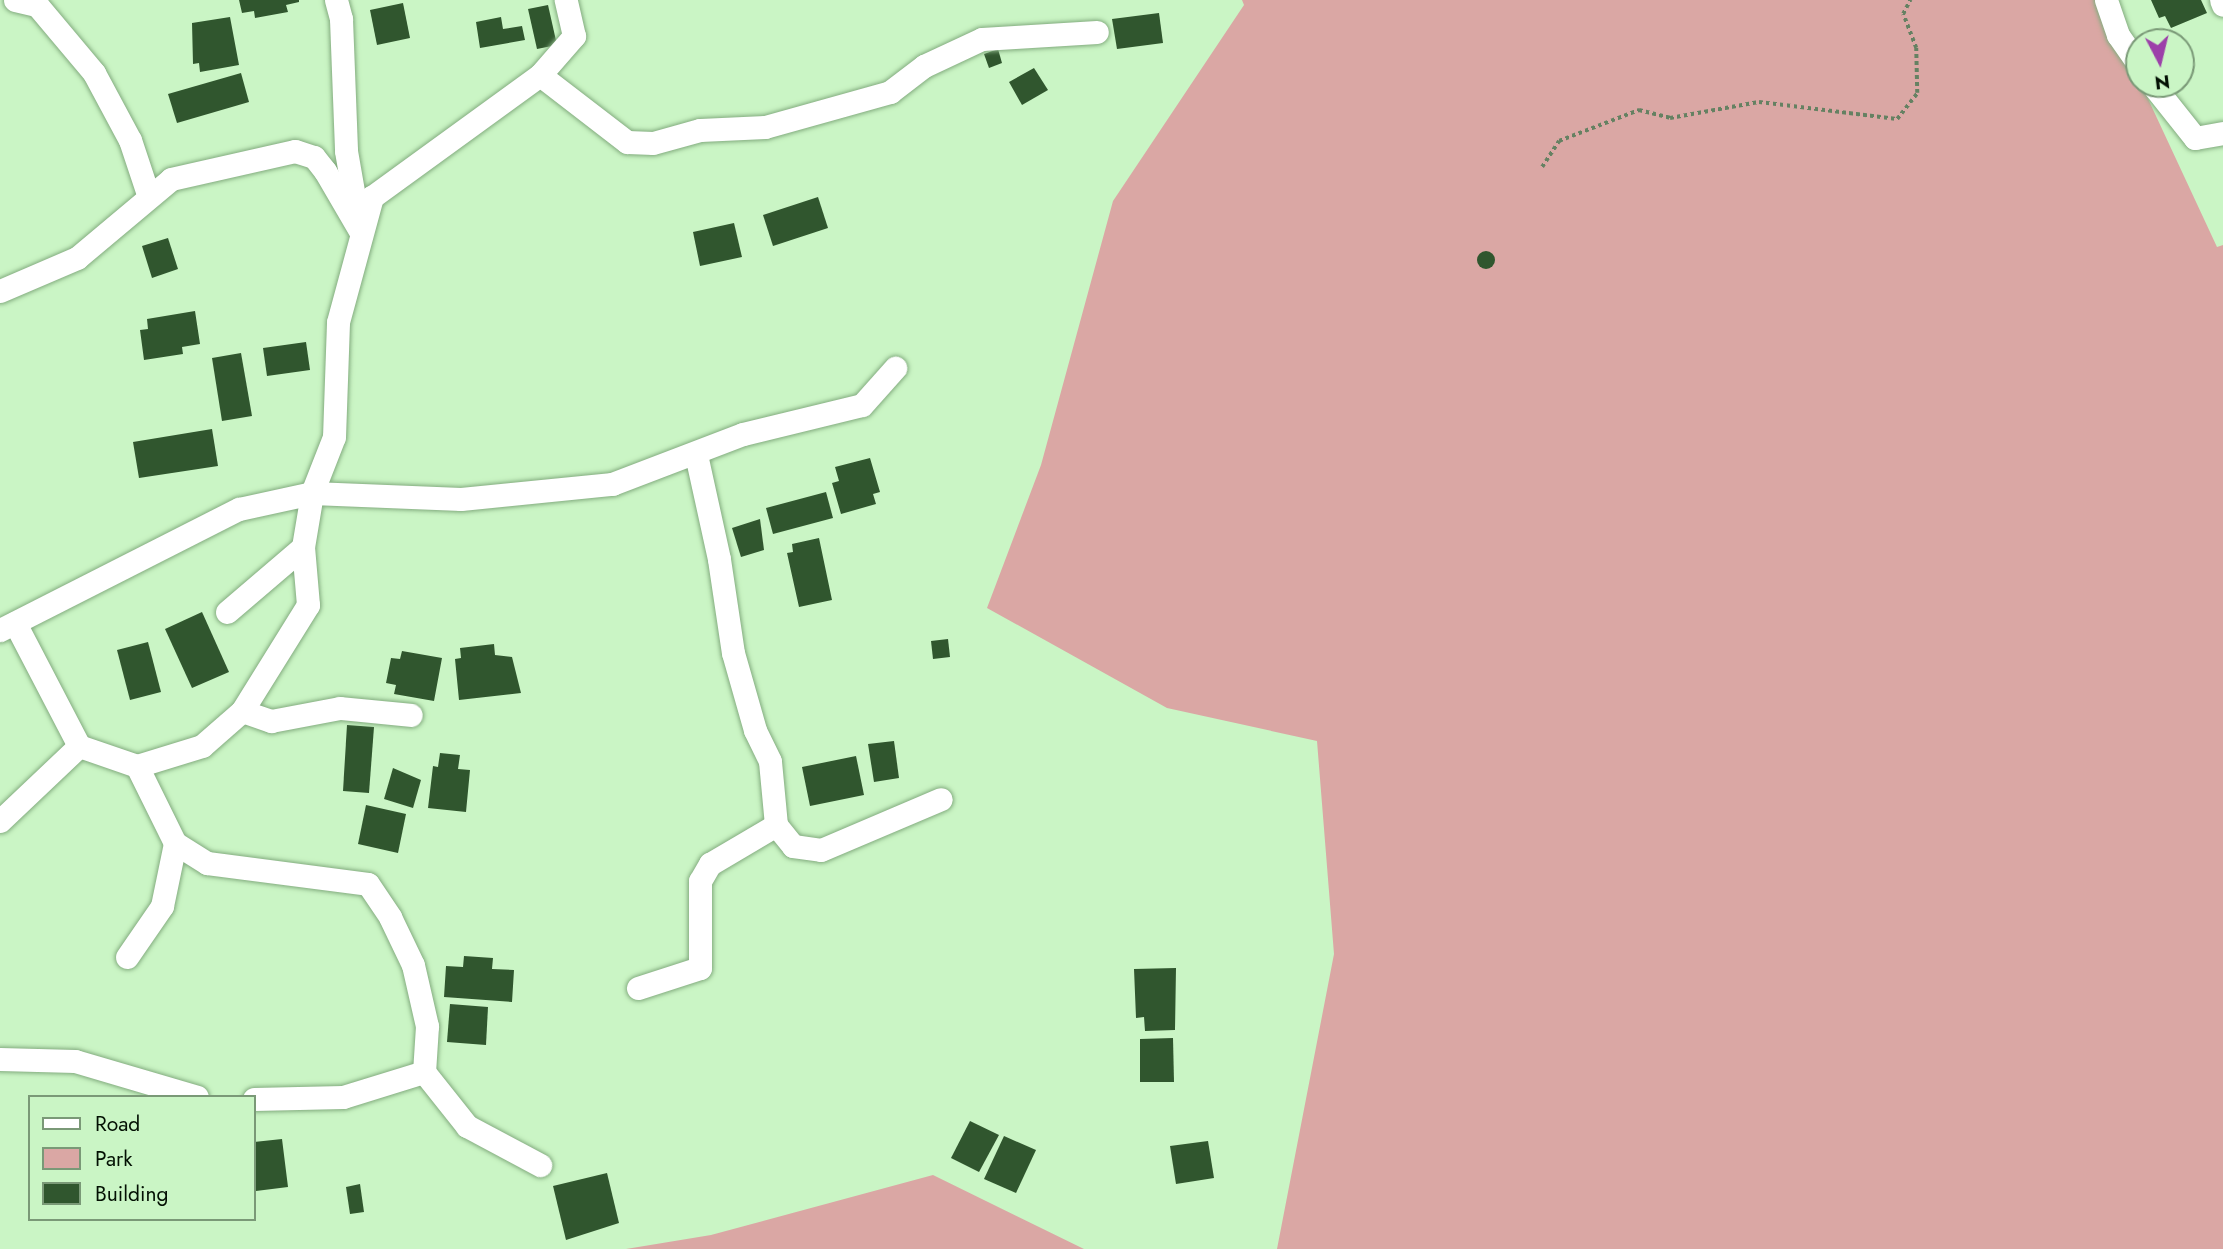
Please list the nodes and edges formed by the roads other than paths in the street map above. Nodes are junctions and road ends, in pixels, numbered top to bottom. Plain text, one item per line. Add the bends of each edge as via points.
1 (60, 0) edge
2 (336, 0) edge
3 (566, 0) edge
4 (2106, 0) edge
5 (26, 3) edge
6 (1097, 32) dead end
7 (2125, 45) edge
8 (540, 75) junction
9 (2163, 98) edge
10 (2223, 133) edge
11 (148, 194) junction
12 (359, 231) junction
13 (0, 291) edge
14 (895, 368) dead end
15 (696, 454) junction
16 (312, 494) junction
17 (303, 547) junction
18 (227, 612) dead end
19 (8, 627) edge
20 (242, 711) junction
21 (411, 715) dead end
22 (79, 746) junction
23 (137, 766) junction
24 (941, 799) dead end
25 (0, 821) edge
26 (776, 825) junction
27 (175, 843) junction
28 (127, 957) dead end
29 (638, 988) dead end
30 (0, 1059) edge
31 (424, 1072) junction
32 (190, 1095) edge
33 (256, 1099) edge
34 (540, 1165) dead end

1 - 5 street
2 - 12 street via 341,19 346,151
3 - 8 street via 574,36
4 - 7 street
5 - 11 street via 93,73 130,140
6 - 8 street via 982,39 924,66 890,92 765,127 700,130 653,143 627,142
8 - 12 street via 372,197
9 - 10 street via 2195,138
11 - 12 street via 171,179 295,152 314,157
11 - 13 street via 108,236 77,258
12 - 16 street via 338,321 334,437
14 - 15 street via 863,405 779,424
15 - 16 street via 612,484 461,499
15 - 26 street via 733,653 755,730 770,761
16 - 17 street
16 - 19 street via 239,509
17 - 18 street
17 - 20 street via 308,605
19 - 22 street
20 - 21 street via 271,721 340,708
20 - 23 street via 202,746
22 - 23 street
22 - 25 street
23 - 27 street
24 - 26 street via 821,850 793,846
26 - 29 street via 710,864 700,881 700,968
27 - 28 street via 162,906
27 - 31 street via 207,863 368,884 413,965 427,1026
30 - 32 street via 75,1061
31 - 33 street via 343,1097
31 - 34 street via 467,1126

